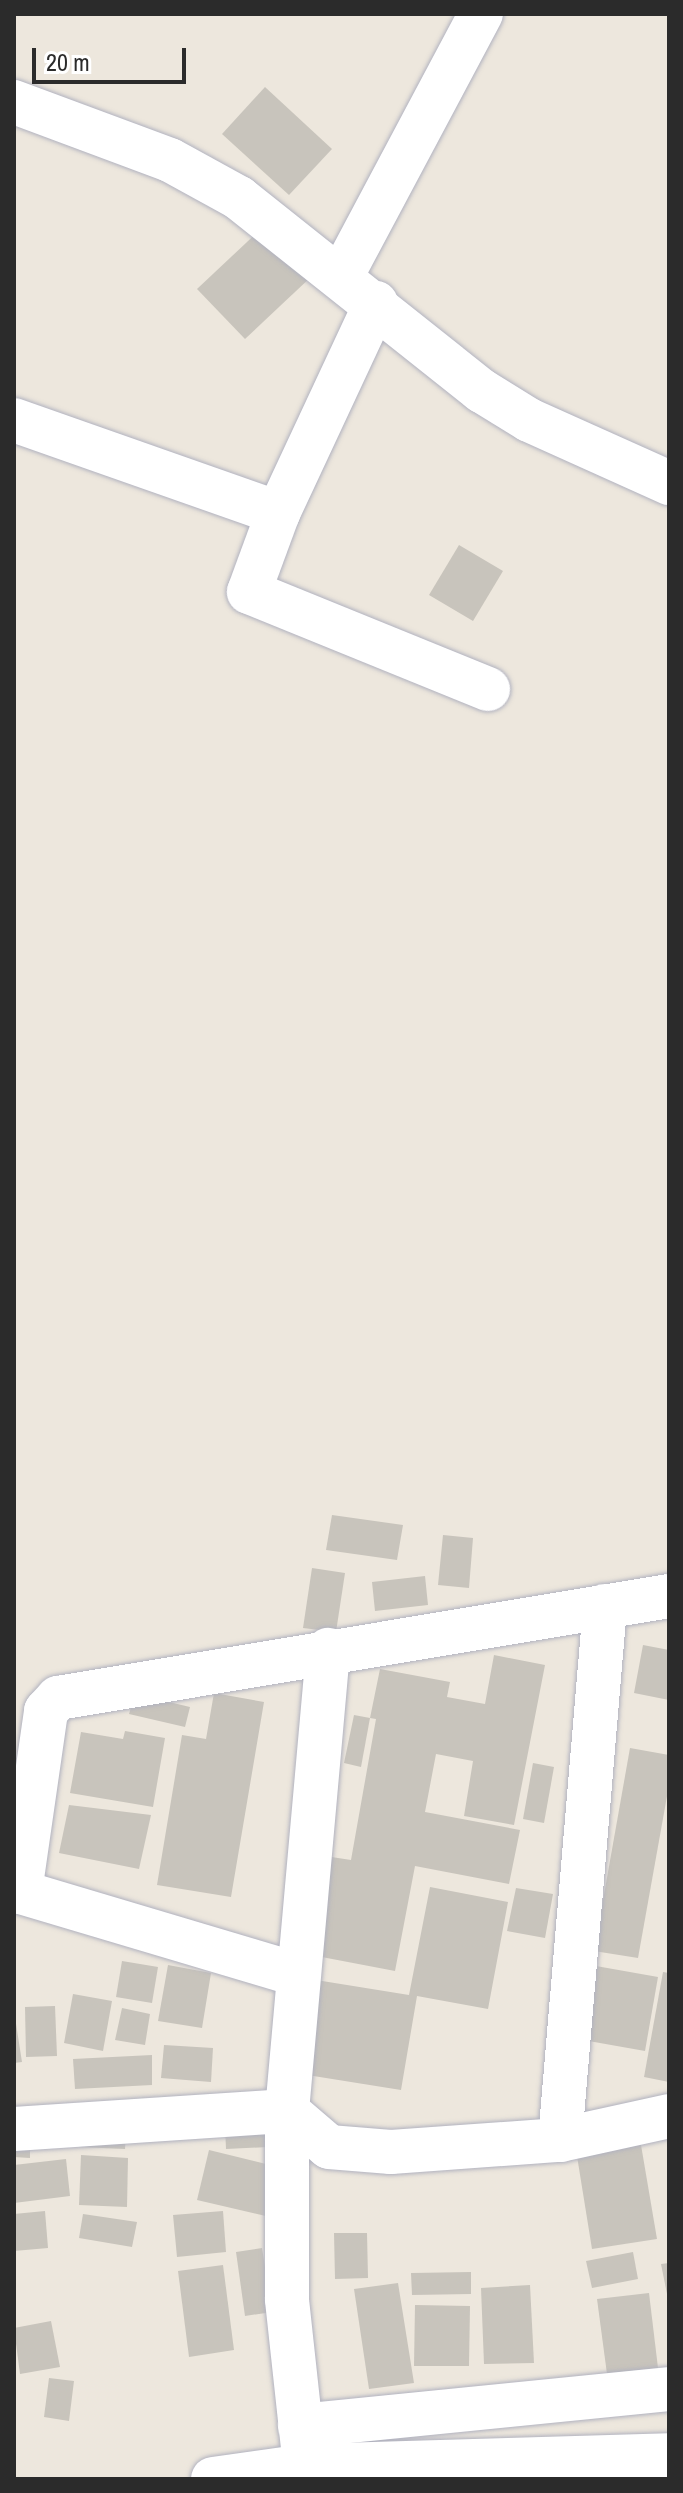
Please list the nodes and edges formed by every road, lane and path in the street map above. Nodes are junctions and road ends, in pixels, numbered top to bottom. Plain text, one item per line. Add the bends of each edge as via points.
1 (481, 14) edge
2 (14, 102) edge
3 (342, 275) junction
4 (376, 303) junction
5 (14, 420) edge
6 (669, 483) edge
7 (278, 513) junction
8 (488, 689) dead end
9 (669, 1596) edge
10 (605, 1606) junction
11 (328, 1650) junction
12 (17, 1891) edge
13 (295, 1974) junction
14 (287, 2111) junction
15 (669, 2116) edge
16 (14, 2129) edge
17 (560, 2140) junction
18 (669, 2389) edge
19 (303, 2446) junction
20 (669, 2455) edge
21 (554, 2469) edge
22 (213, 2479) edge

1 - 3 street
2 - 3 street via 170,160 239,198
3 - 4 street
4 - 6 street via 482,391 529,420
4 - 7 street
5 - 7 street
7 - 8 street via 249,592
9 - 10 street
10 - 11 street
10 - 17 street
11 - 12 street via 58,1698 46,1711
11 - 13 street
12 - 13 street
13 - 14 street
14 - 16 street
14 - 17 street via 329,2147 391,2152
14 - 19 street via 287,2299
15 - 17 street
18 - 19 street
19 - 21 street
19 - 22 street
20 - 21 street

